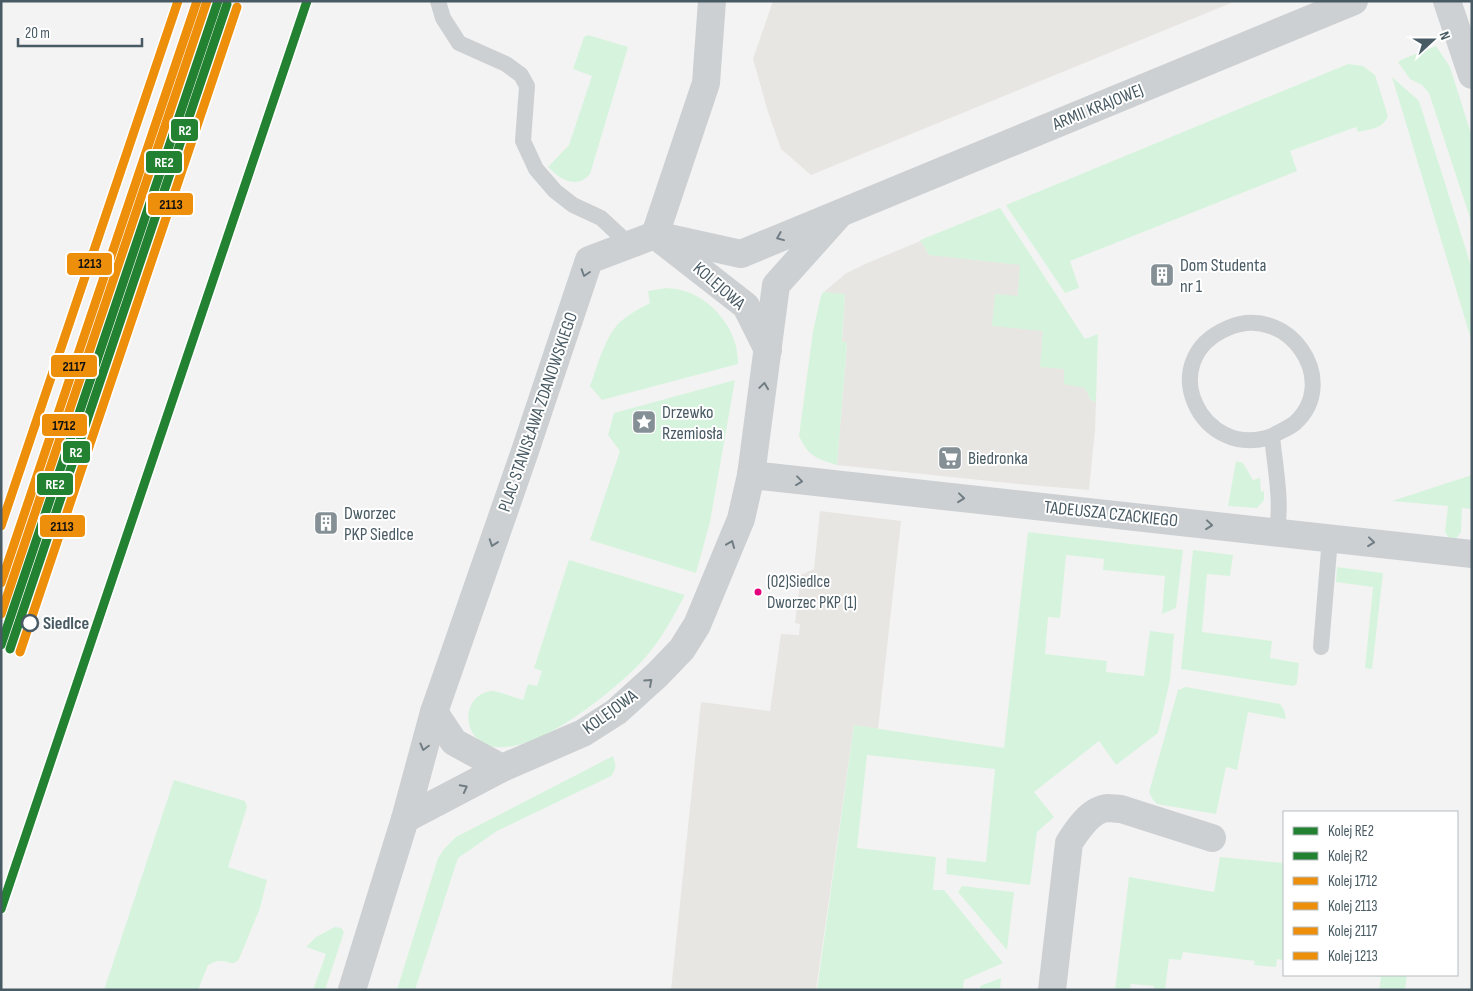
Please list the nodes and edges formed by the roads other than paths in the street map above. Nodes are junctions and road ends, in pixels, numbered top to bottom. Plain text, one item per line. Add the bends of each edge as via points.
1 (438, 1) edge
2 (712, 1) edge
3 (1354, 1) edge
4 (1447, 1) edge
5 (1472, 75) edge
6 (842, 212) junction
7 (655, 235) junction
8 (630, 245) junction
9 (768, 350) junction
10 (1272, 436) junction
11 (751, 475) junction
12 (1277, 532) junction
13 (1330, 538) junction
14 (1472, 554) edge
15 (1321, 647) dead end
16 (434, 712) junction
17 (502, 768) junction
18 (405, 818) junction
19 (1212, 838) dead end
20 (352, 990) edge
21 (1052, 990) edge

1 - 8 lane via 443,18 459,43 506,64 521,75 527,86 523,141 536,169 555,191 574,206 601,218
2 - 7 street via 706,83
3 - 6 street, ARMII KRAJOWEJ
4 - 5 main road
6 -> 7 street via 741,254
6 - 9 street, KOLEJOWA via 776,284
7 - 8 street, PLAC STANISŁAWA ZDANOWSKIEGO
7 - 9 street, KOLEJOWA via 746,306
8 -> 16 street, PLAC STANISŁAWA ZDANOWSKIEGO via 589,260
11 -> 9 street, KOLEJOWA
10 - 10 lane via 1295,424 1311,396 1313,381 1302,348 1282,330 1267,325 1250,323 1229,327 1205,342 1192,361 1189,376 1195,407 1216,430 1230,438 1245,441
10 - 12 lane via 1278,490
11 -> 12 street, TADEUSZA CZACKIEGO
17 -> 11 street, KOLEJOWA via 583,733 616,712 682,649 698,625 741,519
12 - 13 street, TADEUSZA CZACKIEGO
13 -> 14 street, TADEUSZA CZACKIEGO
13 - 15 lane
16 - 17 street via 454,742
16 -> 18 street, PLAC STANISŁAWA ZDANOWSKIEGO
18 -> 17 street, KOLEJOWA
18 - 20 street
19 - 21 street via 1121,809 1107,808 1083,824 1069,843

